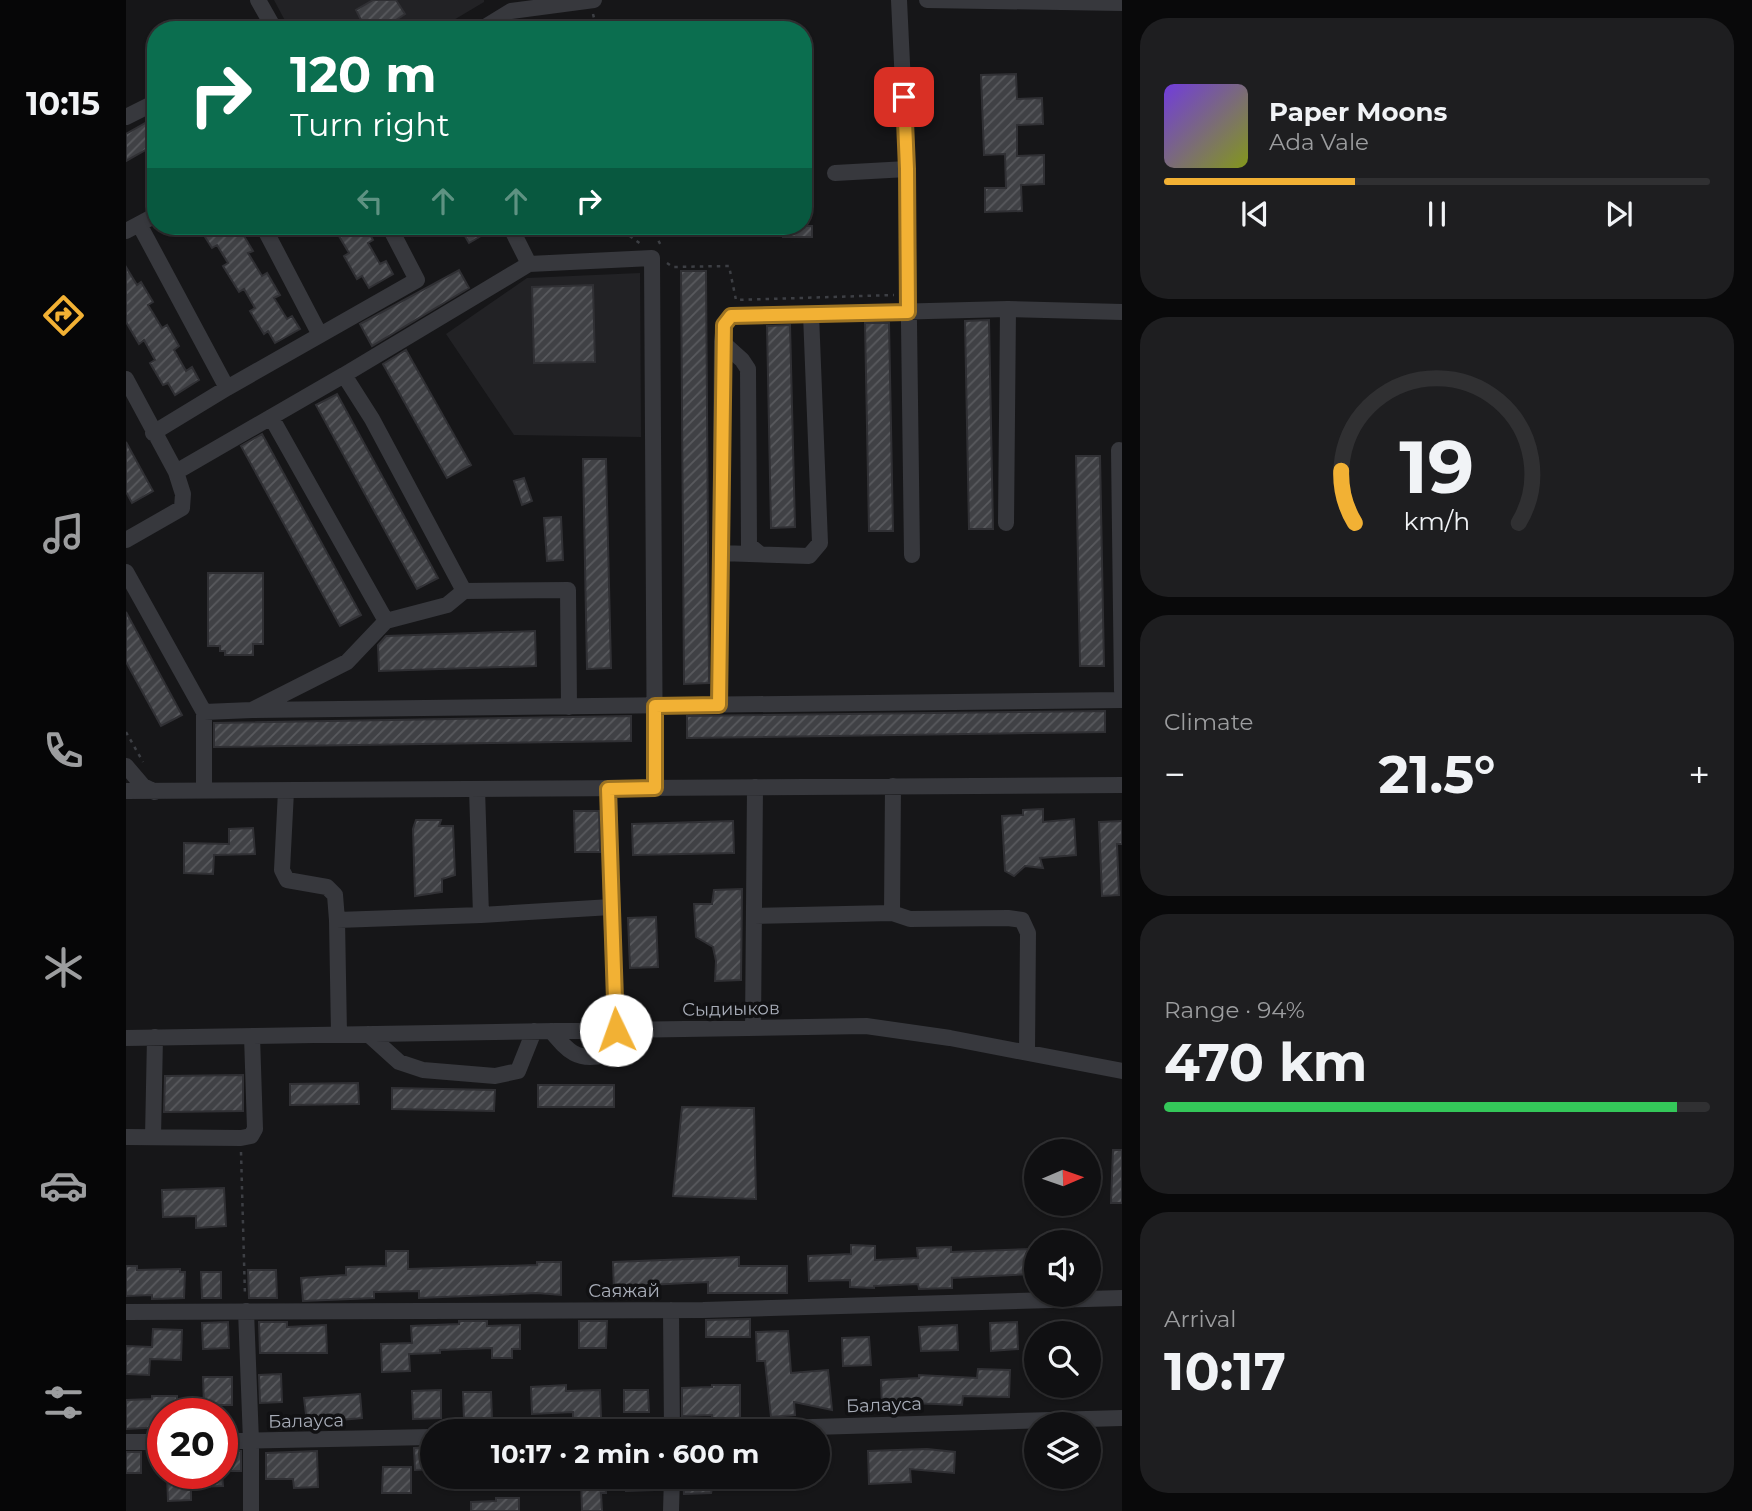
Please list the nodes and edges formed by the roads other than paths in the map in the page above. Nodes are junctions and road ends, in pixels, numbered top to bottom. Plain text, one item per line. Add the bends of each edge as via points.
1 (258, 0) edge
2 (594, 0) edge
3 (899, 0) edge
4 (927, 0) edge
5 (1122, 3) edge
6 (510, 6) edge
7 (270, 21) edge
8 (491, 21) edge
9 (147, 106) edge
10 (126, 117) edge
11 (907, 169) junction
12 (835, 173) dead end
13 (132, 227) edge
14 (268, 235) edge
15 (394, 235) edge
16 (514, 235) edge
17 (529, 264) junction
18 (1008, 309) junction
19 (908, 312) junction
20 (1122, 312) edge
21 (811, 314) junction
22 (320, 335) junction
23 (722, 342) junction
24 (344, 375) junction
25 (126, 379) edge
26 (227, 388) junction
27 (271, 417) junction
28 (153, 433) junction
29 (1119, 450) dead end
30 (176, 472) junction
31 (1006, 523) dead end
32 (126, 540) edge
33 (720, 553) junction
34 (760, 554) junction
35 (912, 555) dead end
36 (126, 572) edge
37 (464, 591) junction
38 (386, 621) junction
39 (1122, 691) edge
40 (1122, 700) edge
41 (719, 705) junction
42 (655, 706) junction
43 (569, 707) junction
44 (252, 710) junction
45 (204, 712) junction
46 (126, 766) edge
47 (1122, 785) edge
48 (892, 786) junction
49 (655, 788) junction
50 (755, 788) junction
51 (477, 789) junction
52 (608, 789) junction
53 (126, 791) edge
54 (204, 791) junction
55 (286, 791) junction
56 (157, 793) junction
57 (611, 907) junction
58 (892, 913) junction
59 (481, 915) junction
60 (755, 916) junction
61 (337, 920) junction
62 (753, 1028) junction
63 (616, 1030) junction
64 (542, 1031) junction
65 (339, 1034) junction
66 (368, 1034) junction
67 (253, 1036) junction
68 (155, 1037) junction
69 (126, 1038) edge
70 (1027, 1052) junction
71 (1122, 1071) edge
72 (126, 1137) edge
73 (153, 1137) junction
74 (1122, 1298) edge
75 (671, 1310) junction
76 (246, 1311) junction
77 (126, 1312) edge
78 (1122, 1418) edge
79 (672, 1419) edge
80 (830, 1426) edge
81 (420, 1437) edge
82 (238, 1441) edge
83 (251, 1441) junction
84 (126, 1442) edge
85 (147, 1442) edge
86 (672, 1489) edge
87 (251, 1511) edge
88 (671, 1511) edge

1 - 7 street
2 - 6 street
3 - 11 street
4 - 5 street
6 - 8 street
9 - 10 street
11 - 12 street
11 - 19 street
13 - 26 street
14 - 22 street
15 - 22 street via 417,280
16 - 17 street
17 - 24 street
17 - 42 street via 652,258
18 - 19 street
18 - 20 street
18 - 31 street
19 - 21 street
19 - 35 street
21 - 23 street via 731,316 724,325
21 - 34 street via 820,543 809,556
22 - 26 street
23 - 33 street
23 - 34 street via 748,369 749,545
24 - 27 street
24 - 37 street
25 - 28 street
26 - 28 street
27 - 30 street
27 - 38 street
28 - 30 street
29 - 39 street
30 - 32 street via 182,508
33 - 34 street
33 - 41 street
36 - 45 street
37 - 38 street via 447,605
37 - 43 street via 568,590
38 - 44 street via 347,662
40 - 41 street
41 - 42 street
42 - 43 street
42 - 49 street
43 - 44 street
44 - 45 street
45 - 54 street
46 - 56 street
47 - 48 street
48 - 50 street
48 - 58 street
49 - 50 street
49 - 52 street
50 - 60 street
51 - 52 street
51 - 55 street
51 - 59 street
52 - 57 street
53 - 56 street
54 - 55 street
54 - 56 street
55 - 61 street via 282,870 287,880 327,887 335,895
57 - 59 street
57 - 63 street
58 - 60 street
58 - 70 street via 910,919 1022,920 1028,933
59 - 61 street
60 - 62 street
61 - 65 street
62 - 63 street, Сыдиыков
62 - 70 street, Сыдиыков via 866,1026
63 - 64 street, Сыдиыков
63 - 64 street via 605,1055 590,1059 568,1052
64 - 66 street, Сыдиыков
64 - 66 street via 518,1071 495,1076 423,1070 399,1062
65 - 66 street, Сыдиыков
65 - 67 street, Сыдиыков
67 - 68 street, Сыдиыков
67 - 73 street via 255,1129 251,1136
68 - 69 street, Сыдиыков
68 - 73 street
70 - 71 street, Сыдиыков
72 - 73 street
74 - 75 street, Саяжай
75 - 76 street, Саяжай
75 - 79 street
76 - 77 street, Саяжай
76 - 83 street
78 - 80 street, Балауса
81 - 83 street, Балауса
82 - 83 street, Балауса
83 - 87 street
84 - 85 street
86 - 88 street

